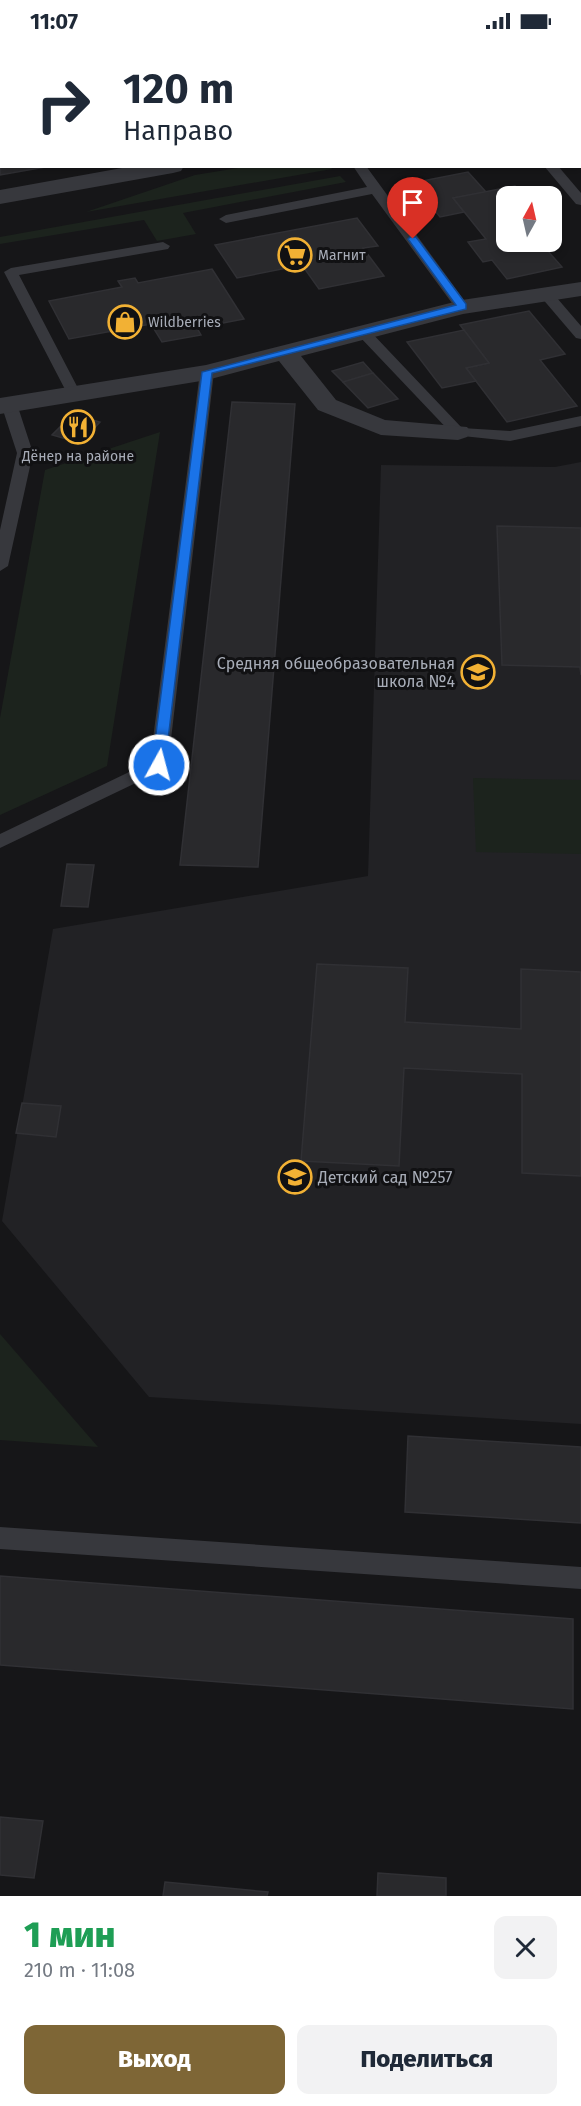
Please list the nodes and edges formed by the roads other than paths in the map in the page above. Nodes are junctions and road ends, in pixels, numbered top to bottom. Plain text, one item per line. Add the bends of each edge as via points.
1 (162, 168) edge
2 (360, 168) edge
3 (552, 168) edge
4 (376, 189) junction
5 (0, 197) edge
6 (581, 201) edge
7 (226, 219) dead end
8 (163, 246) dead end
9 (581, 289) edge
10 (546, 294) junction
11 (462, 307) junction
12 (364, 333) junction
13 (581, 335) edge
14 (286, 353) junction
15 (207, 372) junction
16 (74, 394) junction
17 (5, 405) edge
18 (581, 421) edge
19 (458, 432) junction
20 (0, 566) edge
21 (0, 842) edge
22 (0, 1539) edge
23 (581, 1578) edge

1 - 5 street
2 - 4 lane
3 - 6 lane
4 - 7 lane
4 - 11 lane
8 - 16 lane via 11,272
9 - 10 street
10 - 11 street
10 - 13 lane
11 - 12 street
12 - 14 street
12 - 19 lane
14 - 15 street
14 - 19 street via 327,405 381,427
15 - 16 street
15 - 21 lane via 159,765
16 - 17 street
17 - 20 lane via 25,453
18 - 19 lane via 510,436
22 - 23 lane

